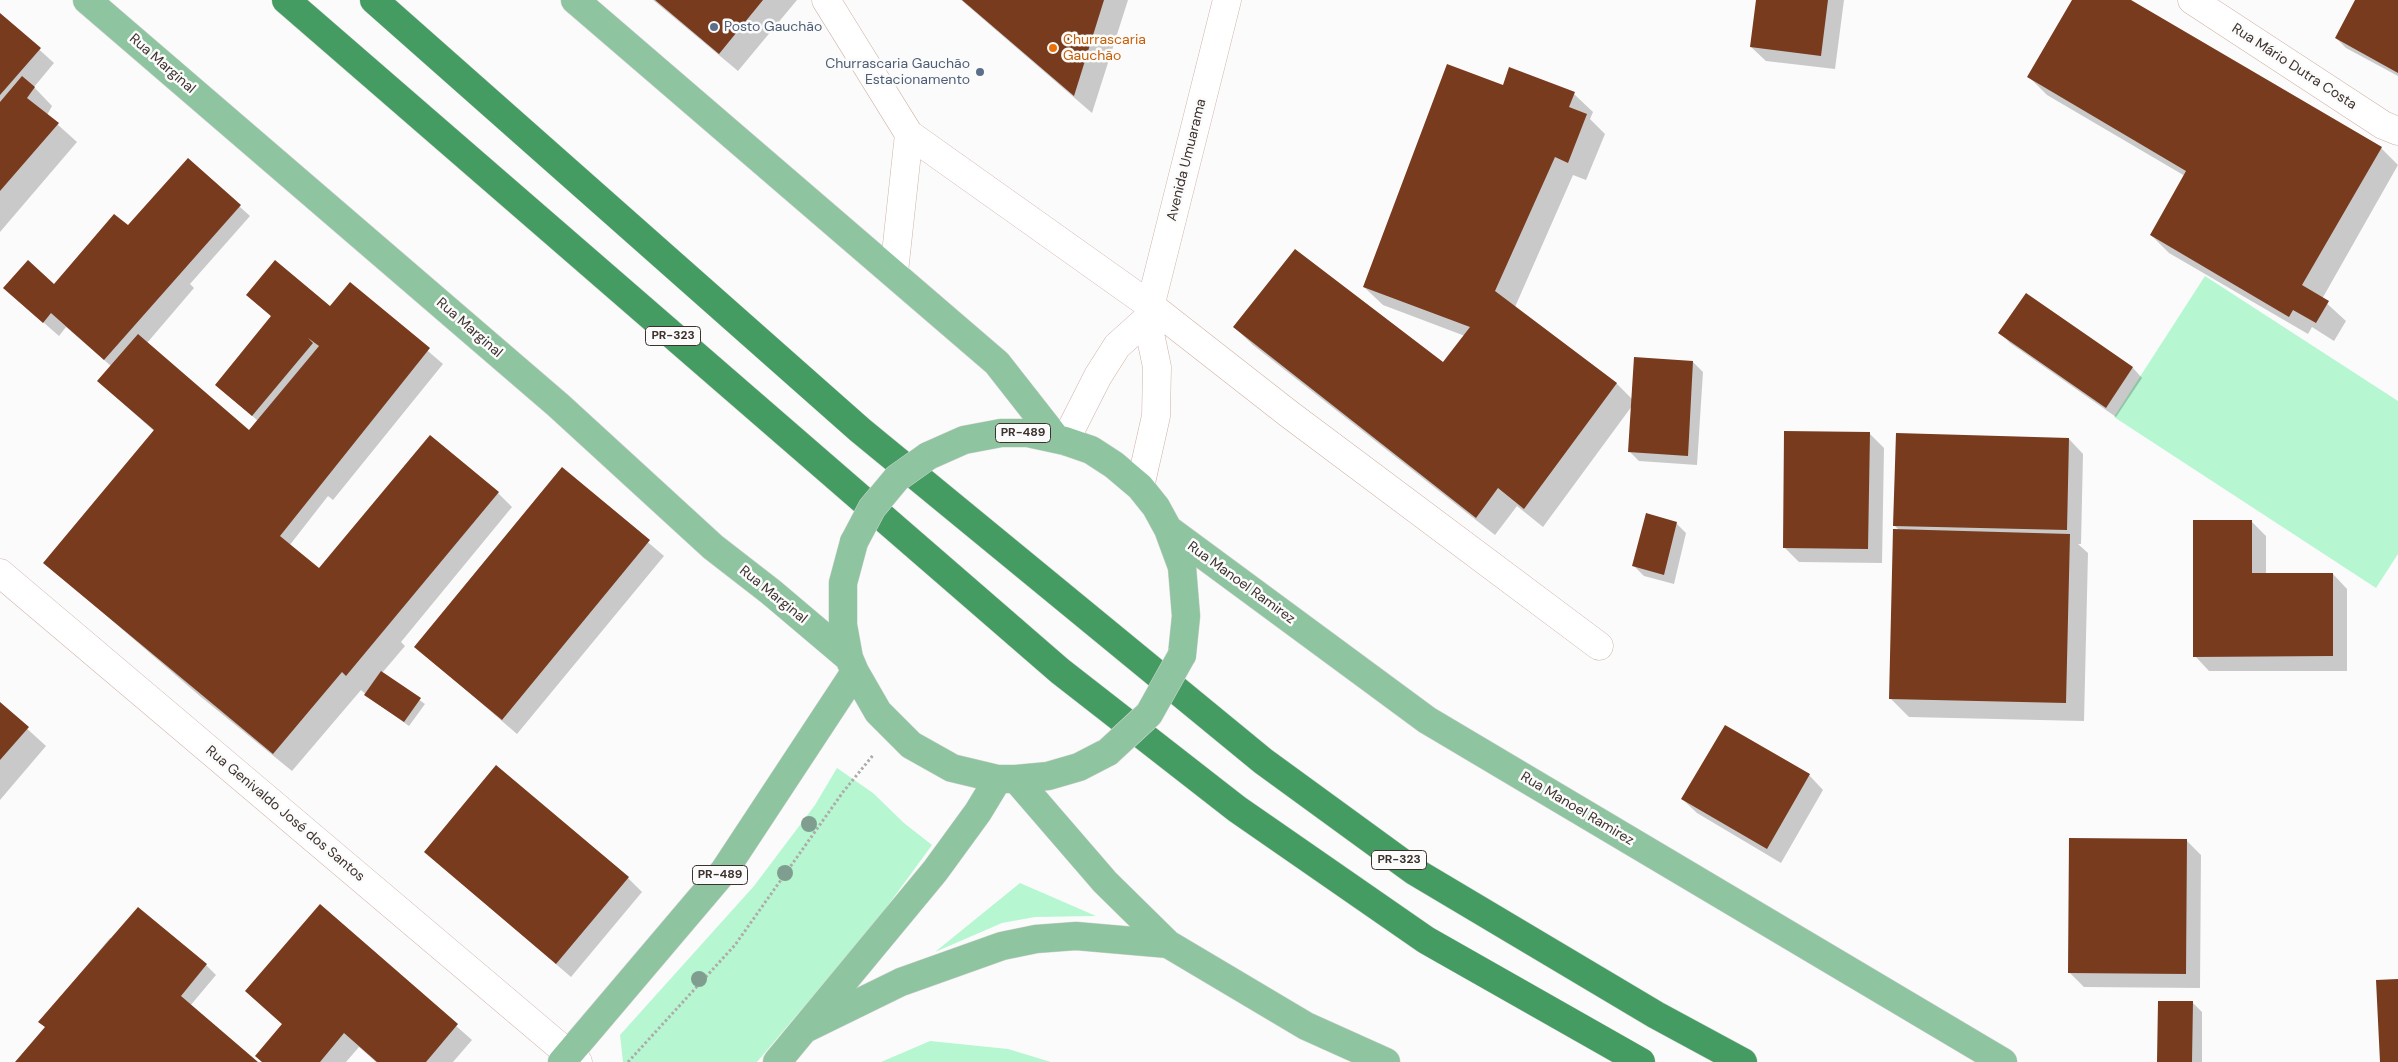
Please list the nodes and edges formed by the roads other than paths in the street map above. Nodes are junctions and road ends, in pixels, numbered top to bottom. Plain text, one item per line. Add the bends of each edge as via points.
1 (87, 0) edge
2 (286, 0) edge
3 (374, 0) edge
4 (575, 0) edge
5 (826, 0) edge
6 (1227, 0) edge
7 (2192, 0) edge
8 (2398, 131) edge
9 (909, 134) junction
10 (894, 272) junction
11 (1149, 313) junction
12 (1060, 439) junction
13 (1140, 487) junction
14 (1168, 529) junction
15 (0, 573) edge
16 (1599, 646) dead end
17 (852, 665) junction
18 (1007, 779) junction
19 (1168, 944) junction
20 (805, 1029) junction
21 (569, 1060) edge
22 (777, 1062) edge
23 (1386, 1062) edge
24 (1641, 1062) edge
25 (1743, 1062) edge
26 (2003, 1062) edge

1 - 17 main road, Rua Marginal via 558,405 713,547 771,592
2 - 24 highway, PR-323 via 1060,671 1237,809 1426,940
3 - 25 highway, PR-323 via 860,430 1263,761 1414,871 1656,1015
4 - 10 main road
5 - 9 street
6 - 11 street, Avenida Umuarama
7 - 8 street, Rua Mário Dutra Costa via 2383,126
9 - 10 street
9 - 11 street
10 - 12 main road via 997,363
11 - 12 street via 1117,346
11 - 13 street, Avenida Umuarama via 1157,367 1156,416
11 - 16 street
12 - 13 main road, PR-489 via 1091,450
12 - 17 main road, PR-489, bridge via 1028,433 1001,433 964,440 928,456 898,478 872,508 854,542 843,583 843,625
13 - 14 main road, PR-489
14 - 18 main road, PR-489, bridge via 1182,567 1186,616 1182,655 1149,714 1108,752 1079,767 1048,776
14 - 26 main road, Rua Manoel Ramirez via 1428,720
15 - 21 street, Rua Genivaldo José dos Santos
17 - 18 main road, PR-489 via 878,712 911,745 952,768
17 - 21 main road, PR-489 via 724,871
18 - 19 main road
18 - 20 main road
19 - 20 main road via 1076,936 1002,946 901,982
19 - 23 main road via 1306,1026
20 - 22 main road

